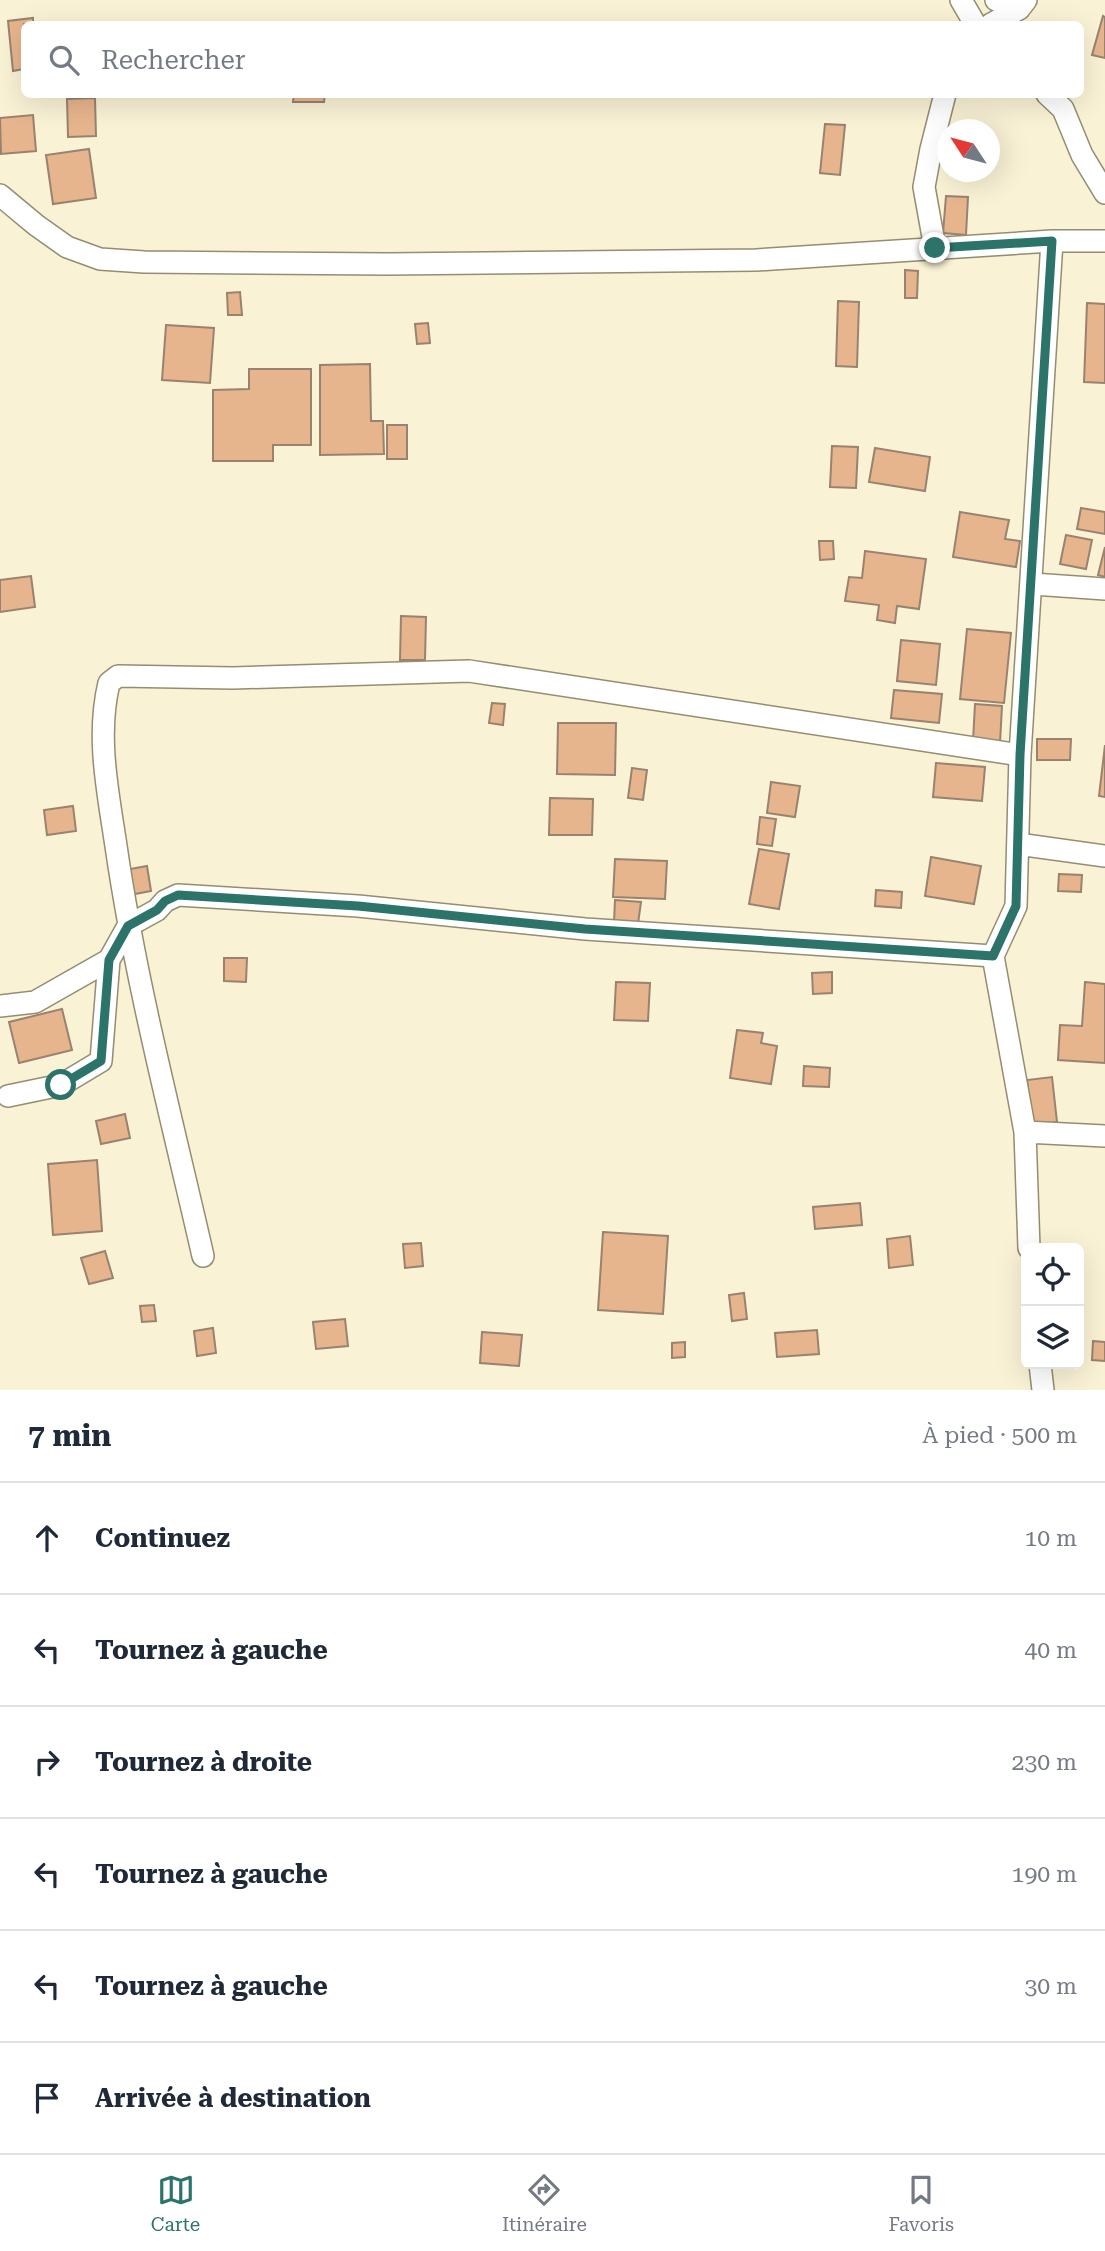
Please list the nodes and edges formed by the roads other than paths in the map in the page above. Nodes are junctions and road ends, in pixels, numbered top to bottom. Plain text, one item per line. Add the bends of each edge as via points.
1 (961, 0) edge
2 (996, 0) edge
3 (1023, 5) edge
4 (973, 21) edge
5 (996, 21) edge
6 (944, 98) edge
7 (1051, 98) edge
8 (1105, 192) edge
9 (0, 195) edge
10 (1052, 241) junction
11 (1105, 241) edge
12 (935, 248) junction
13 (1032, 584) junction
14 (1105, 589) edge
15 (1020, 755) junction
16 (1017, 844) junction
17 (1105, 856) edge
18 (128, 926) junction
19 (993, 956) junction
20 (109, 960) junction
21 (0, 1006) edge
22 (8, 1096) dead end
23 (1025, 1132) junction
24 (1105, 1136) edge
25 (1029, 1243) edge
26 (203, 1256) dead end
27 (1041, 1369) edge
28 (1043, 1390) edge

1 - 4 street
2 - 3 street
3 - 5 street
6 - 12 street via 924,187
7 - 8 street via 1062,109
9 - 12 street via 67,247 100,259 134,261 756,260
10 - 11 street
10 - 12 street
10 - 13 street
13 - 14 street
13 - 15 street
15 - 16 street
15 - 18 street via 469,671 233,678 118,676 109,682 106,693 102,755
16 - 17 street
16 - 19 street via 1016,906
18 - 19 street via 178,895 358,906 585,929
18 - 20 street
18 - 26 street
19 - 23 street
20 - 21 street via 35,1002
20 - 22 street via 101,1061 61,1085
23 - 24 street
23 - 25 street
27 - 28 street

